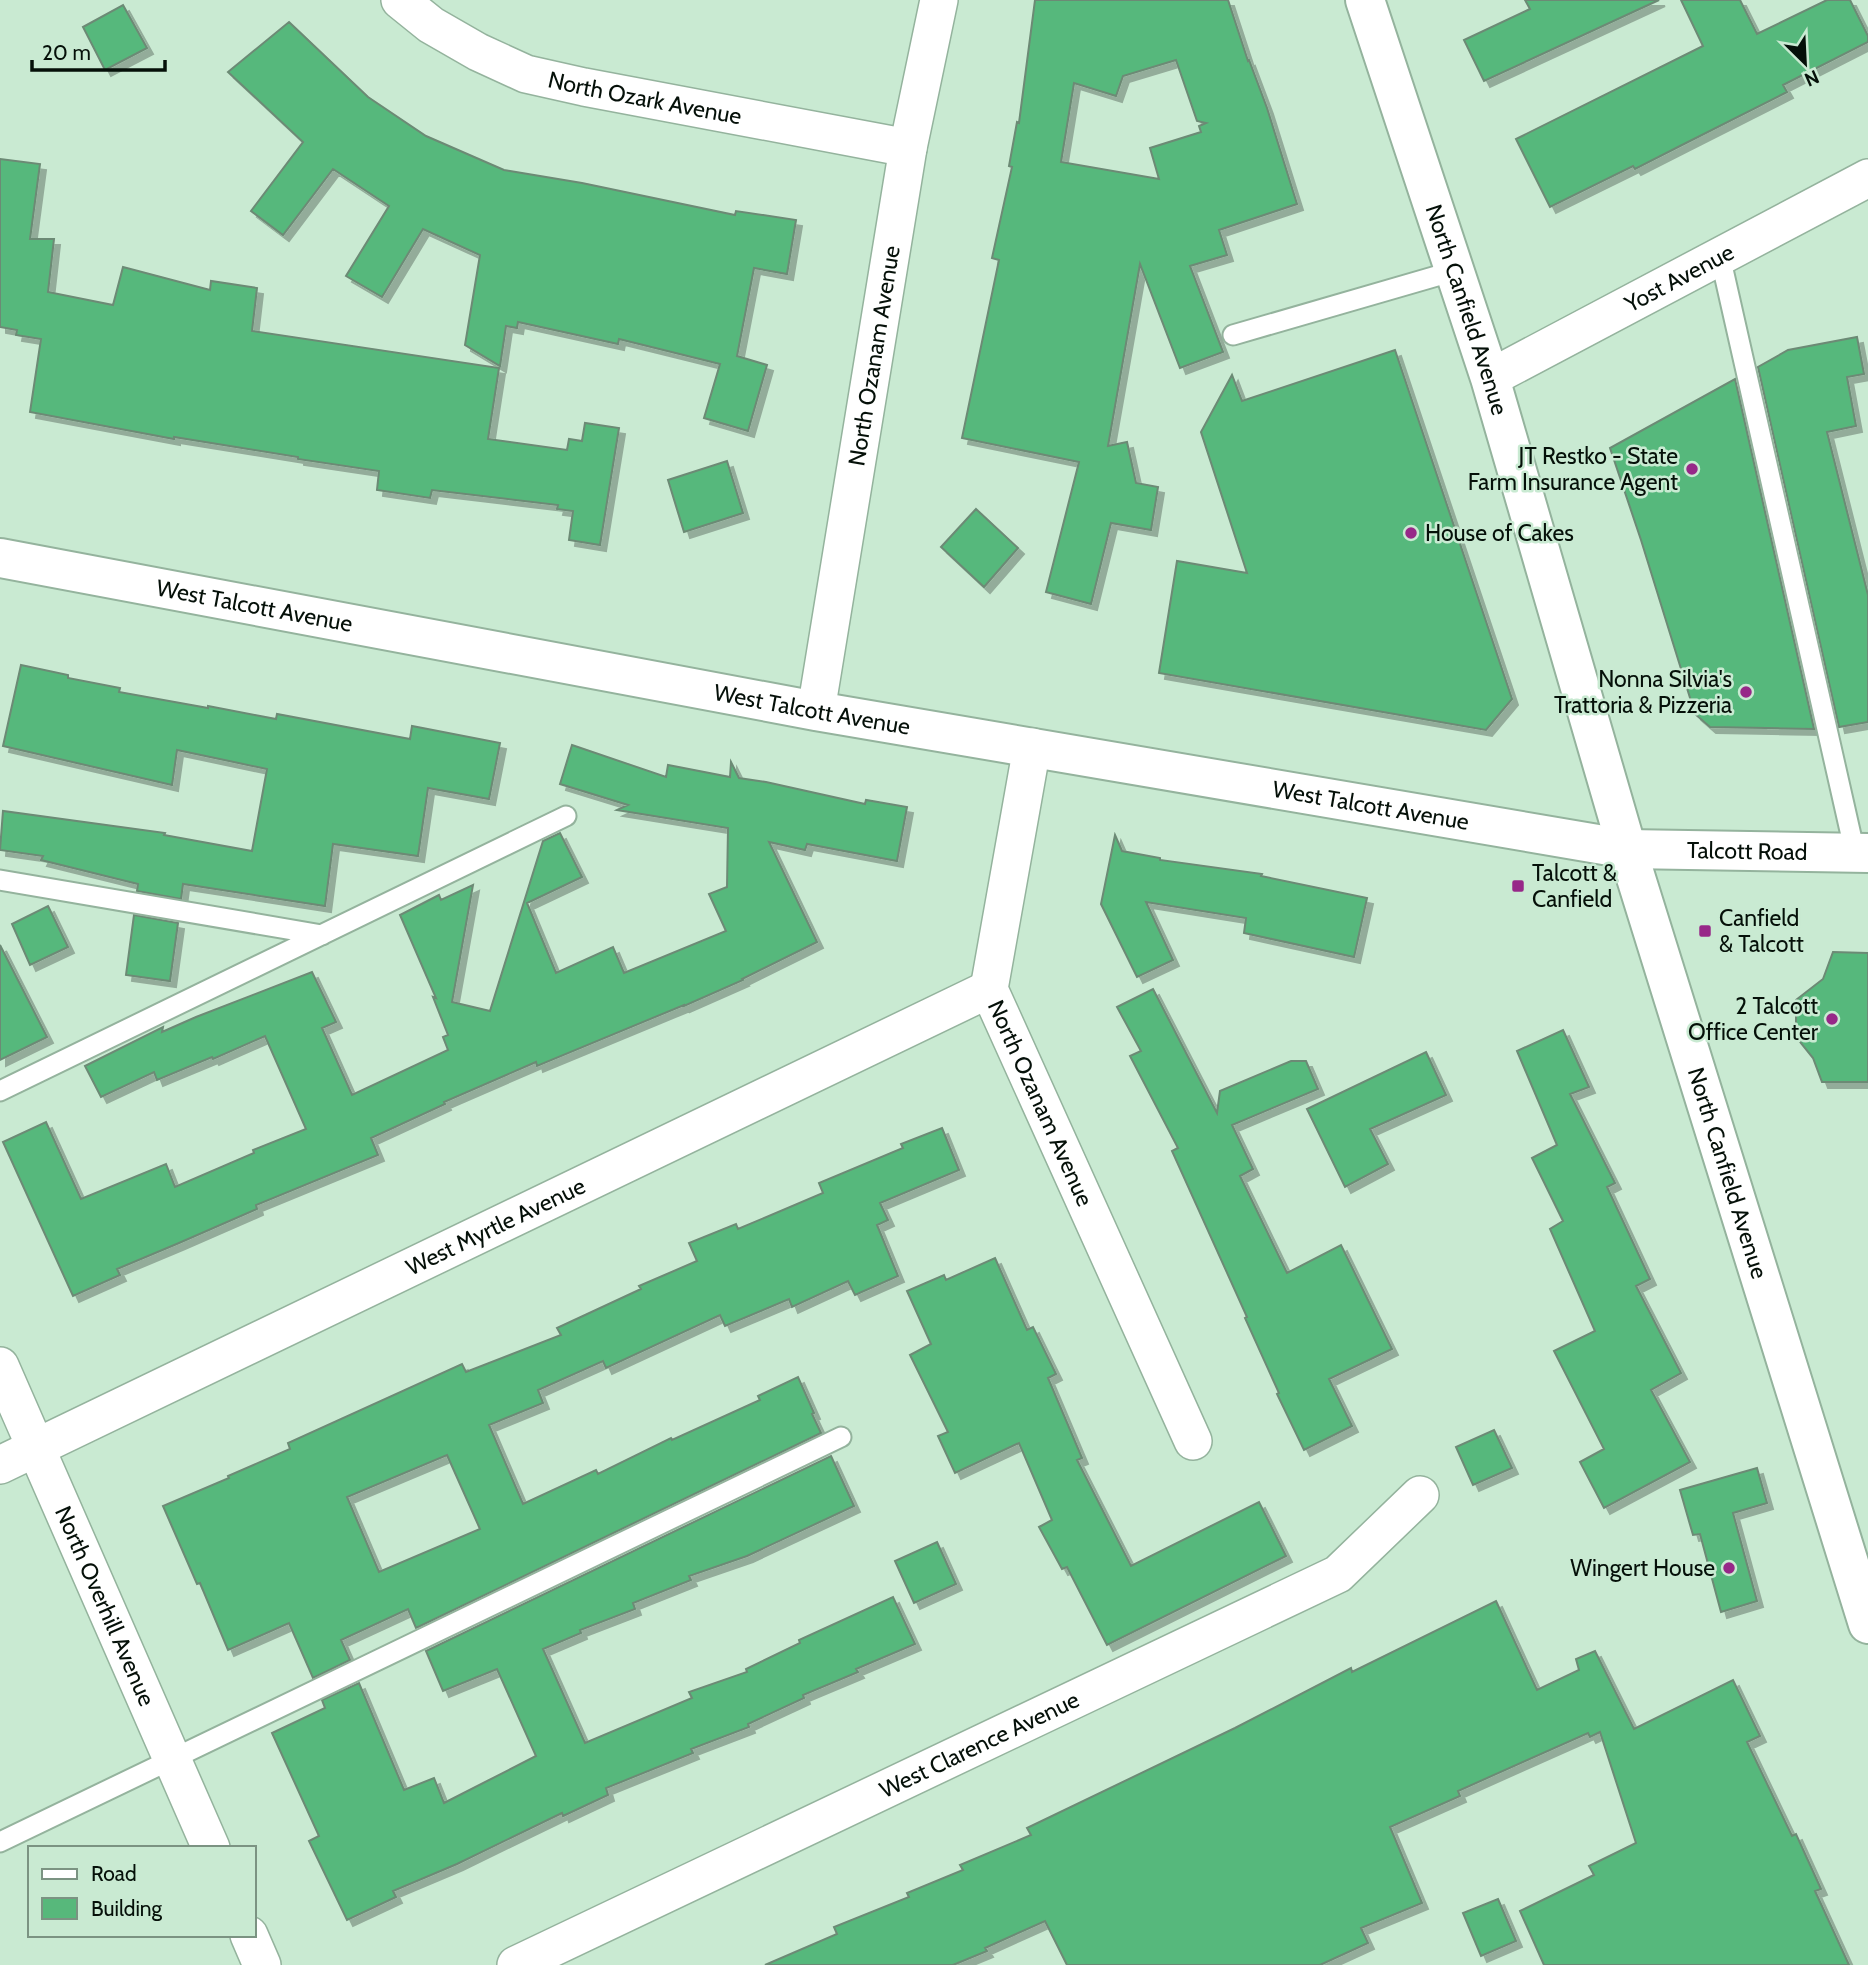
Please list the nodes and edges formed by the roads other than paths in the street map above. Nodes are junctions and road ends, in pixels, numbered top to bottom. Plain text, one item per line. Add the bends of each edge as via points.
1 (400, 0) edge
2 (939, 0) edge
3 (1364, 0) edge
4 (908, 148) junction
5 (1868, 178) edge
6 (1720, 256) junction
7 (1454, 271) junction
8 (1233, 335) dead end
9 (1490, 378) junction
10 (0, 558) edge
11 (816, 710) junction
12 (1032, 747) junction
13 (566, 817) dead end
14 (1627, 849) junction
15 (1861, 853) edge
16 (0, 880) edge
17 (322, 935) junction
18 (989, 989) junction
19 (0, 1091) edge
20 (0, 1366) edge
21 (841, 1437) dead end
22 (1193, 1441) dead end
23 (36, 1448) junction
24 (0, 1465) edge
25 (1420, 1495) dead end
26 (1868, 1624) edge
27 (172, 1758) junction
28 (0, 1842) edge
29 (210, 1846) edge
30 (250, 1937) edge
31 (262, 1965) edge
32 (516, 1965) edge

1 - 4 street, North Ozark Avenue via 431,25 526,74
2 - 4 street, North Ozanam Avenue
3 - 7 street, North Canfield Avenue
4 - 11 street, North Ozanam Avenue
5 - 6 street, Yost Avenue
6 - 9 street, Yost Avenue
6 - 15 lane
7 - 8 lane
7 - 9 street, North Canfield Avenue
9 - 14 street, North Canfield Avenue
10 - 11 street, West Talcott Avenue
11 - 12 street, West Talcott Avenue
12 - 14 street, West Talcott Avenue
12 - 18 street, North Ozanam Avenue
13 - 17 lane
14 - 15 street, Talcott Road
14 - 26 street, North Canfield Avenue
16 - 17 lane
17 - 19 lane
18 - 22 street, North Ozanam Avenue
18 - 23 street, West Myrtle Avenue
20 - 23 street, North Overhill Avenue
21 - 27 lane
23 - 24 street, West Myrtle Avenue
23 - 27 street, North Overhill Avenue
25 - 32 street, West Clarence Avenue via 1338,1574
27 - 28 lane
27 - 29 street, North Overhill Avenue
30 - 31 street

